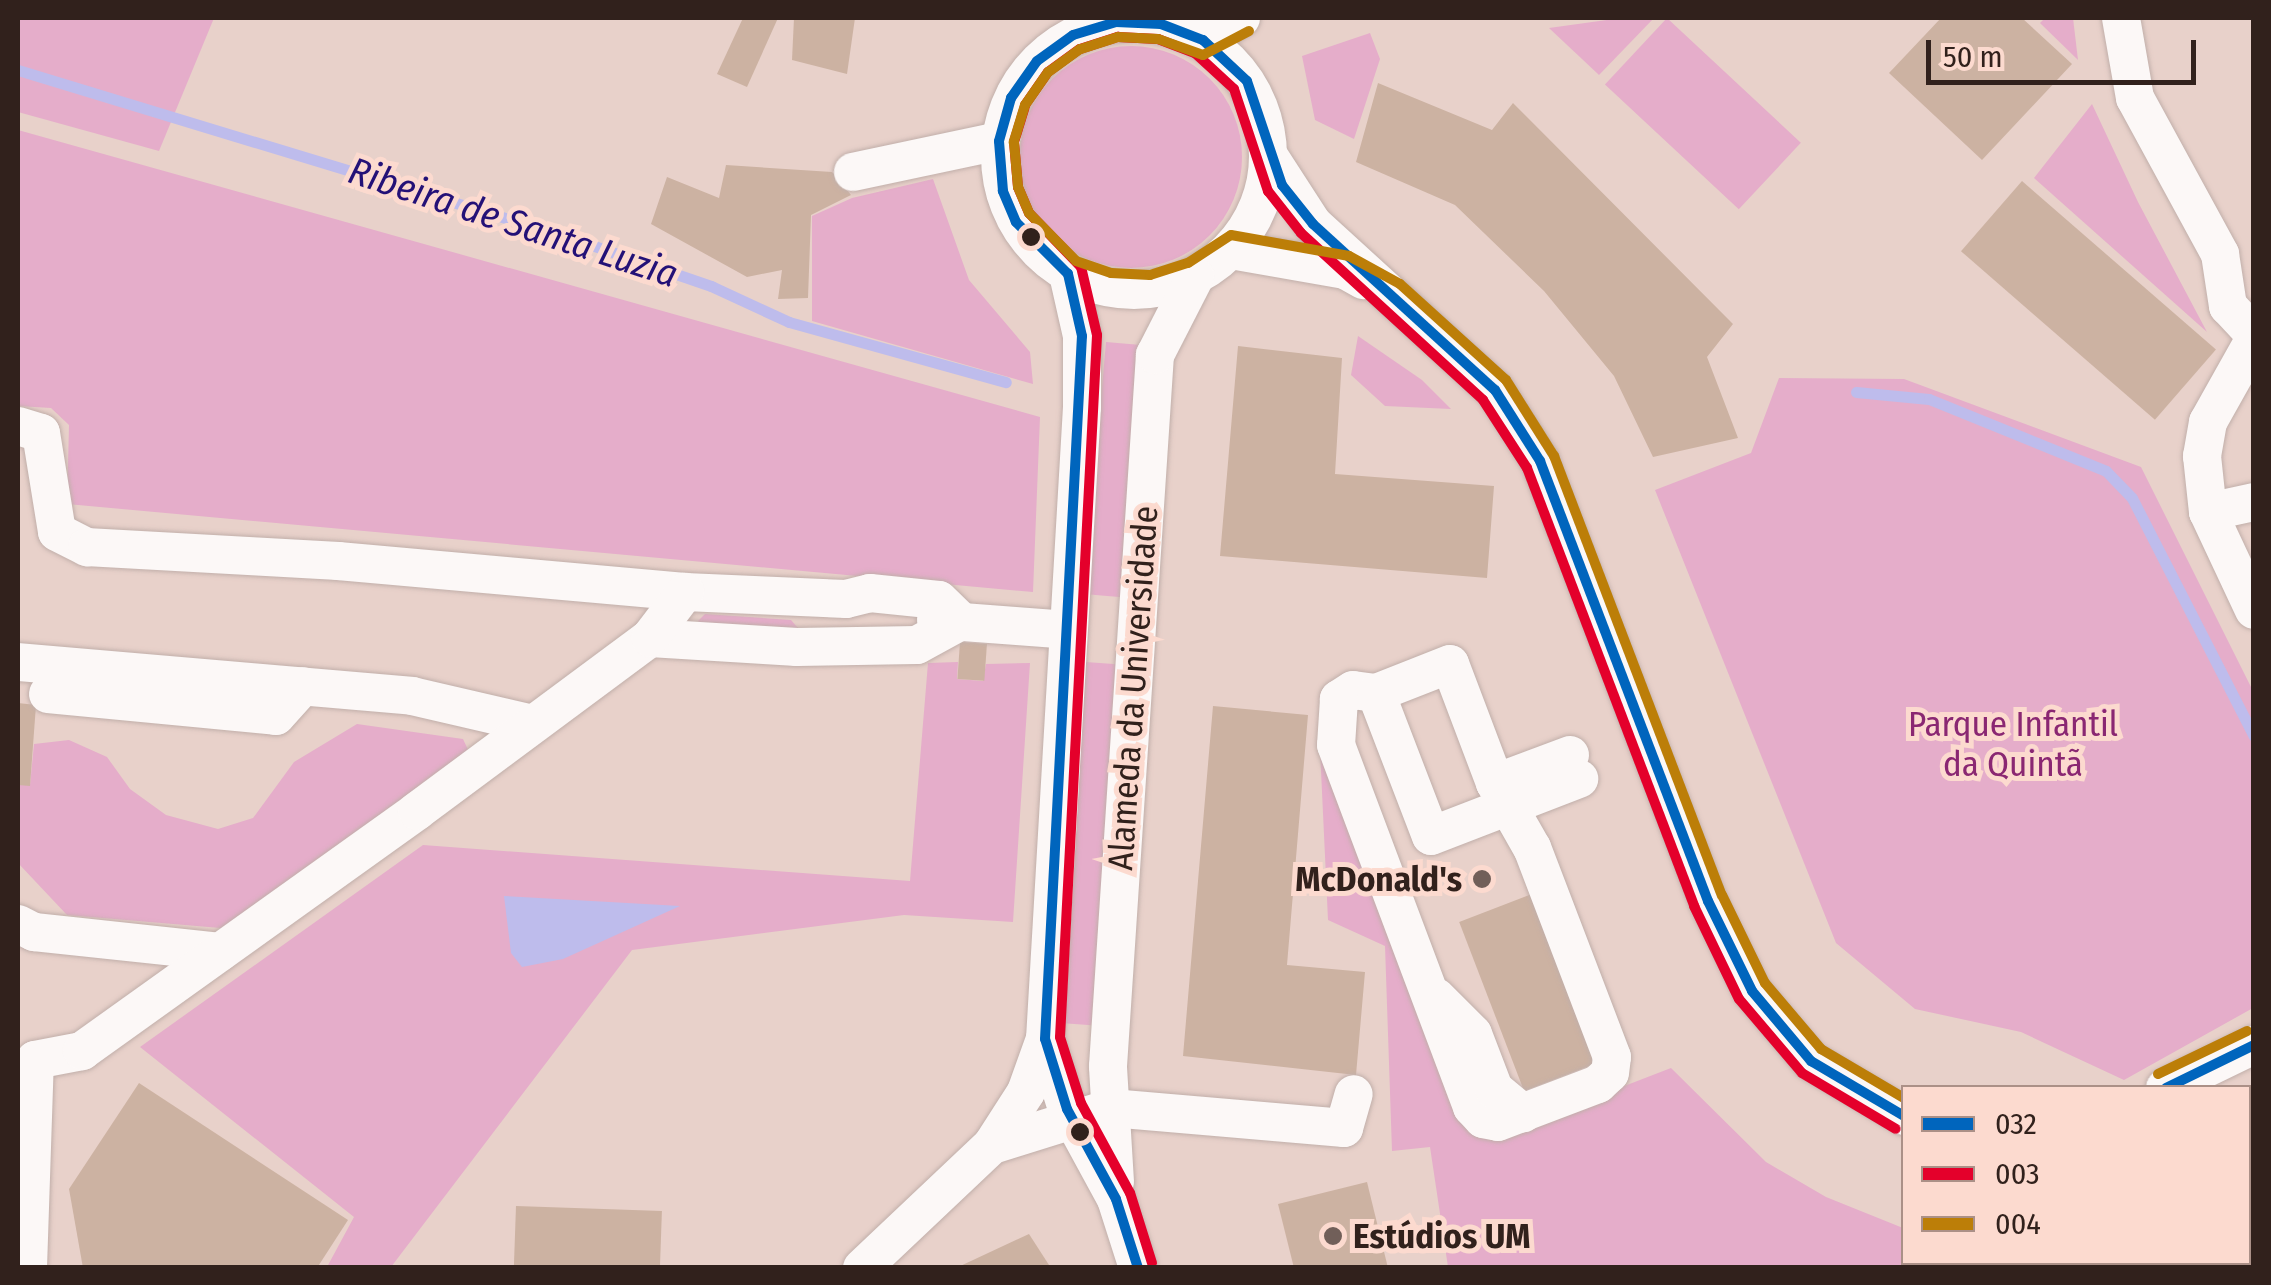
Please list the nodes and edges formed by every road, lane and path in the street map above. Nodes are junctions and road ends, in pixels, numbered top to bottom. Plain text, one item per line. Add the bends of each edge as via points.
1 (1241, 18) edge
2 (2121, 18) edge
3 (1203, 40) junction
4 (999, 141) junction
5 (1269, 156) junction
6 (853, 172) dead end
7 (2237, 249) edge
8 (1231, 250) junction
9 (1068, 274) junction
10 (1194, 277) junction
11 (1391, 296) junction
12 (2254, 337) edge
13 (2254, 386) edge
14 (2208, 422) junction
15 (18, 426) edge
16 (2254, 502) edge
17 (2208, 512) junction
18 (684, 592) junction
19 (784, 595) junction
20 (2254, 610) edge
21 (962, 621) junction
22 (1068, 630) junction
23 (650, 638) junction
24 (797, 647) junction
25 (18, 662) edge
26 (302, 686) junction
27 (1376, 693) junction
28 (48, 694) dead end
29 (533, 724) junction
30 (1575, 767) dead end
31 (1500, 795) junction
32 (18, 924) edge
33 (220, 952) junction
34 (1045, 1039) junction
35 (1110, 1042) junction
36 (2254, 1046) edge
37 (26, 1060) edge
38 (2170, 1085) edge
39 (1354, 1094) dead end
40 (1111, 1108) junction
41 (1901, 1114) edge
42 (1059, 1122) junction
43 (992, 1144) junction
44 (1116, 1199) junction
45 (28, 1268) edge
46 (862, 1268) edge
47 (1138, 1268) edge

1 - 3 street
2 - 7 street via 2135,98
3 - 4 street via 1161,24 1116,22 1073,35 1037,61 1020,85
3 - 5 street via 1247,82 1264,118
4 - 6 street
4 - 9 street via 1003,191 1016,222
5 - 8 street via 1259,208
5 - 11 street via 1313,224
7 - 12 street via 2228,306
8 - 10 street
8 - 11 street via 1345,270
9 - 10 street via 1108,288 1152,290
9 - 22 street, Alameda da Universidade via 1082,336
10 - 35 street, Alameda da Universidade via 1155,355
11 - 41 street via 1495,390 1540,461 1708,901 1752,991 1811,1062
12 - 14 street
13 - 14 street
14 - 17 street via 2202,456
15 - 18 street via 41,433 57,532 87,547
16 - 17 street
17 - 20 street
18 - 19 street
18 - 23 street
19 - 21 street via 846,599 897,617
19 - 24 street via 813,628
21 - 22 street
21 - 24 street via 917,645
22 - 34 street, Alameda da Universidade
23 - 24 street
23 - 29 street
25 - 26 street
26 - 28 street via 276,716
26 - 29 street via 412,696
27 - 31 street via 1450,664
27 - 31 street via 1430,836
27 - 31 street via 1354,690 1339,699 1336,745 1427,988 1473,1034 1494,1089 1523,1113 1598,1084 1610,1073 1612,1058 1532,848
29 - 33 street
30 - 31 street
32 - 33 street via 34,932
33 - 37 street via 82,1051
34 - 35 street via 1074,1053
34 - 42 street, Alameda da Universidade
34 - 43 street via 1026,1092
35 - 40 street, Alameda da Universidade
36 - 38 street
37 - 45 street
39 - 40 street via 1344,1128
40 - 42 street
40 - 44 street, Alameda da Universidade
42 - 43 street
42 - 44 street via 1096,1158
43 - 46 street
44 - 47 street

